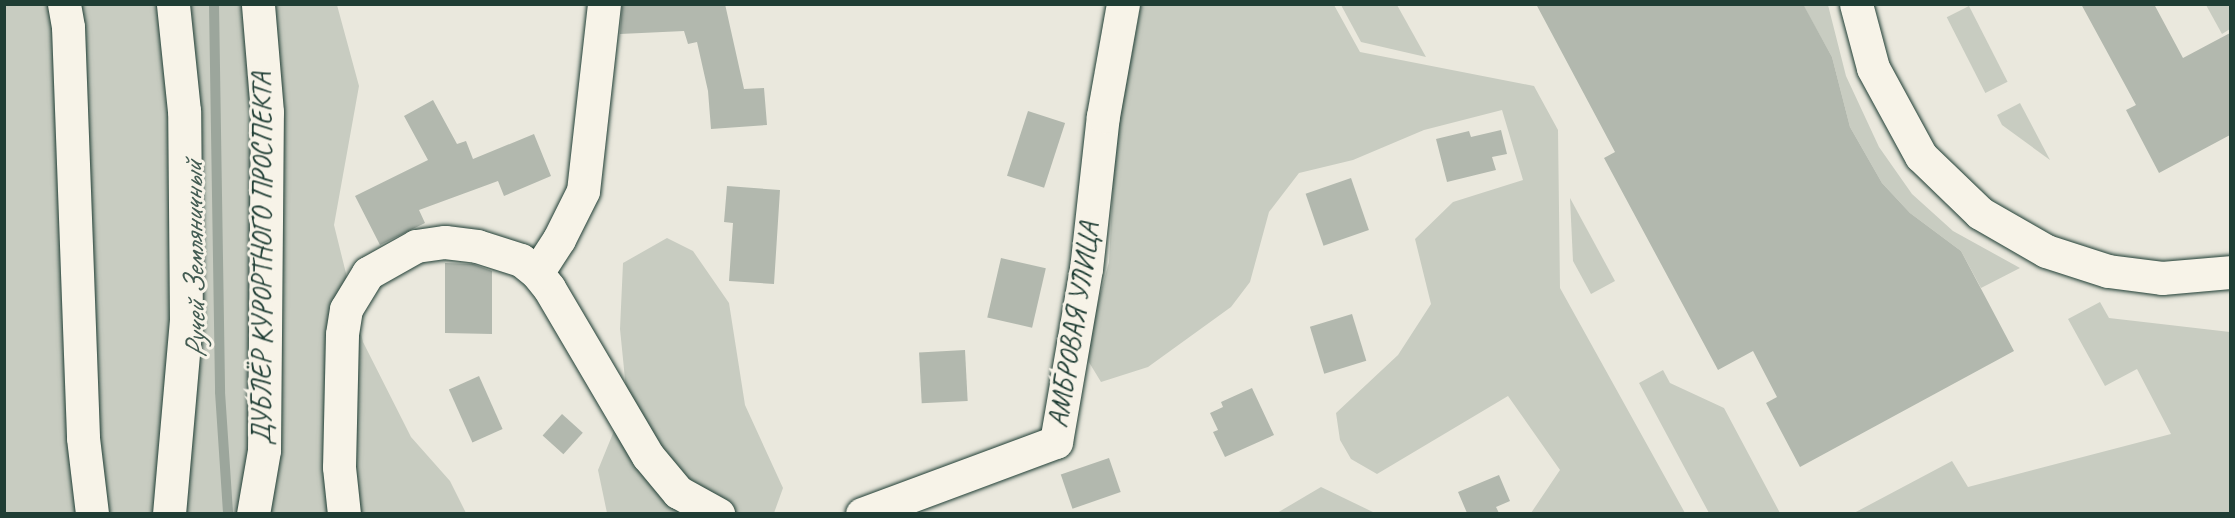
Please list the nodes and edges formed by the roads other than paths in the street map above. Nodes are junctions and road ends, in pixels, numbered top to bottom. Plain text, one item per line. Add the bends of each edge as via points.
1 (64, 4) edge
2 (173, 4) edge
3 (258, 4) edge
4 (604, 4) edge
5 (1123, 4) edge
6 (1856, 4) edge
7 (2230, 272) edge
8 (537, 273) junction
9 (92, 513) edge
10 (169, 513) edge
11 (253, 513) edge
12 (344, 513) edge
13 (718, 513) edge
14 (862, 513) edge

1 - 9 street via 83,438
2 - 10 street via 184,111 186,321
3 - 11 street, ДУБЛЁР КУРОРТНОГО ПРОСПЕКТА via 267,112 264,450
4 - 8 street via 583,191
5 - 14 street, АМБРОВАЯ УЛИЦА via 1103,116 1086,269 1056,442
6 - 7 street via 1873,68 1921,156 1980,213 2046,250 2108,271 2162,278
8 - 12 street via 521,260 477,246 445,242 416,246 368,273 346,309 342,334 339,467
8 - 13 street via 648,456 678,492

